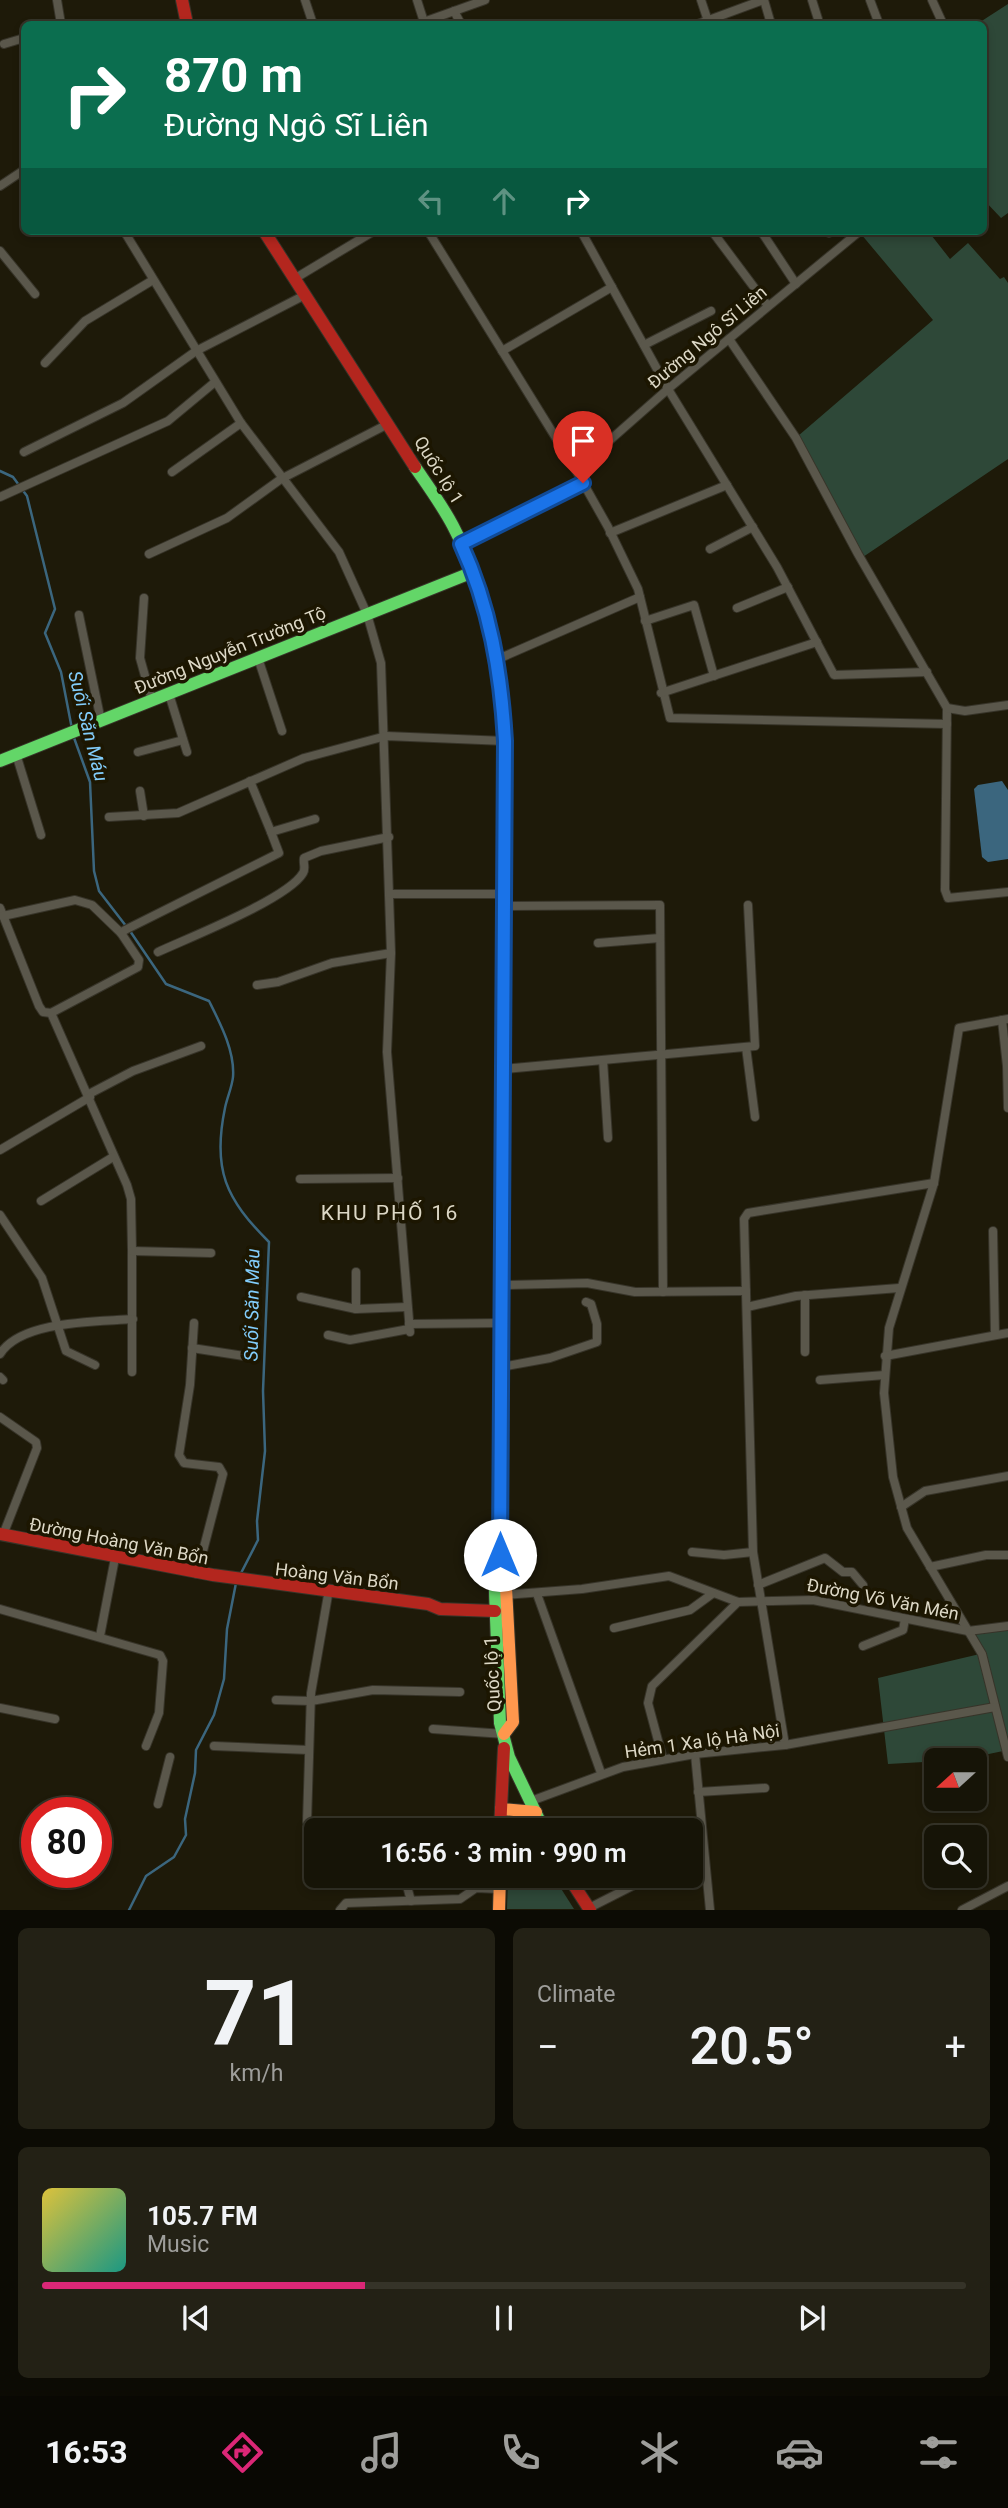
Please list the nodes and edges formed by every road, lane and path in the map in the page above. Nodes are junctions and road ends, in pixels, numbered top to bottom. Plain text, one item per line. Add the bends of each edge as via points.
1 (57, 0) edge
2 (182, 0) edge
3 (304, 0) edge
4 (417, 0) edge
5 (485, 0) edge
6 (701, 0) edge
7 (812, 0) edge
8 (870, 0) edge
9 (932, 0) edge
10 (761, 1) edge
11 (454, 11) junction
12 (818, 19) dead end
13 (60, 21) edge
14 (186, 21) edge
15 (312, 21) edge
16 (421, 21) edge
17 (426, 21) edge
18 (459, 21) edge
19 (711, 21) edge
20 (713, 21) edge
21 (770, 21) edge
22 (878, 21) edge
23 (942, 21) edge
24 (21, 39) edge
25 (4, 44) dead end
26 (21, 172) edge
27 (0, 186) edge
28 (126, 235) edge
29 (266, 235) edge
30 (367, 235) edge
31 (430, 235) edge
32 (583, 235) edge
33 (715, 235) edge
34 (764, 235) edge
35 (855, 235) edge
36 (0, 251) edge
37 (294, 279) junction
38 (153, 280) junction
39 (796, 284) junction
40 (612, 286) junction
41 (34, 294) dead end
42 (305, 295) junction
43 (768, 306) junction
44 (711, 311) dead end
45 (729, 339) junction
46 (644, 345) junction
47 (196, 351) junction
48 (502, 351) junction
49 (45, 363) dead end
50 (215, 382) junction
51 (668, 389) junction
52 (240, 423) junction
53 (388, 424) junction
54 (24, 452) dead end
55 (576, 470) junction
56 (172, 472) dead end
57 (281, 479) junction
58 (583, 483) junction
59 (727, 485) junction
60 (0, 497) edge
61 (753, 527) junction
62 (610, 533) junction
63 (461, 544) junction
64 (710, 548) dead end
65 (149, 554) dead end
66 (473, 572) junction
67 (788, 587) junction
68 (640, 597) junction
69 (144, 598) dead end
70 (737, 608) dead end
71 (368, 614) junction
72 (79, 615) dead end
73 (645, 621) junction
74 (817, 642) junction
75 (258, 658) junction
76 (498, 659) junction
77 (928, 673) junction
78 (714, 676) junction
79 (661, 693) junction
80 (169, 694) junction
81 (152, 701) junction
82 (1008, 705) edge
83 (947, 708) junction
84 (101, 721) junction
85 (947, 724) junction
86 (282, 732) dead end
87 (386, 736) junction
88 (183, 740) junction
89 (505, 741) junction
90 (138, 752) dead end
91 (187, 752) dead end
92 (16, 754) junction
93 (0, 761) edge
94 (250, 781) junction
95 (140, 791) dead end
96 (144, 816) junction
97 (109, 817) dead end
98 (315, 819) dead end
99 (271, 832) junction
100 (41, 835) dead end
101 (389, 837) junction
102 (1008, 891) edge
103 (390, 894) junction
104 (504, 900) junction
105 (748, 905) dead end
106 (2, 912) edge
107 (126, 930) junction
108 (660, 938) junction
109 (598, 943) dead end
110 (158, 952) dead end
111 (391, 953) junction
112 (257, 985) dead end
113 (51, 1013) junction
114 (1005, 1019) edge
115 (201, 1046) dead end
116 (746, 1047) junction
117 (662, 1055) junction
118 (603, 1060) junction
119 (1008, 1066) edge
120 (503, 1069) junction
121 (90, 1096) junction
122 (1008, 1108) edge
123 (755, 1116) dead end
124 (607, 1138) dead end
125 (0, 1150) edge
126 (113, 1157) junction
127 (398, 1178) junction
128 (300, 1179) dead end
129 (934, 1183) junction
130 (41, 1201) dead end
131 (0, 1215) edge
132 (993, 1231) dead end
133 (132, 1251) junction
134 (211, 1252) dead end
135 (356, 1272) dead end
136 (503, 1285) junction
137 (900, 1288) junction
138 (746, 1291) junction
139 (663, 1292) junction
140 (805, 1295) junction
141 (301, 1297) dead end
142 (586, 1302) dead end
143 (407, 1307) junction
144 (747, 1307) junction
145 (356, 1309) junction
146 (133, 1320) junction
147 (194, 1322) dead end
148 (502, 1323) junction
149 (59, 1325) junction
150 (409, 1328) junction
151 (1008, 1333) edge
152 (328, 1335) dead end
153 (995, 1335) junction
154 (192, 1348) junction
155 (805, 1352) dead end
156 (0, 1354) edge
157 (244, 1356) dead end
158 (885, 1356) junction
159 (95, 1365) dead end
160 (501, 1367) junction
161 (132, 1372) dead end
162 (885, 1376) junction
163 (820, 1380) dead end
164 (0, 1417) edge
165 (1008, 1476) edge
166 (901, 1507) junction
167 (1, 1535) edge
168 (692, 1552) dead end
169 (753, 1552) junction
170 (1008, 1555) edge
171 (115, 1558) junction
172 (930, 1567) junction
173 (197, 1574) junction
174 (237, 1581) joint
175 (758, 1585) junction
176 (863, 1585) dead end
177 (537, 1594) junction
178 (712, 1594) junction
179 (328, 1595) junction
180 (763, 1600) junction
181 (738, 1602) junction
182 (501, 1603) junction
183 (0, 1609) edge
184 (905, 1619) junction
185 (1008, 1626) edge
186 (614, 1628) dead end
187 (968, 1632) junction
188 (100, 1636) junction
189 (863, 1646) dead end
190 (460, 1692) dead end
191 (276, 1700) dead end
192 (311, 1701) junction
193 (995, 1707) junction
194 (0, 1708) edge
195 (55, 1719) dead end
196 (433, 1729) dead end
197 (504, 1734) junction
198 (785, 1745) junction
199 (146, 1746) dead end
200 (214, 1746) dead end
201 (309, 1750) junction
202 (695, 1754) junction
203 (170, 1757) dead end
204 (1008, 1757) edge
205 (663, 1759) junction
206 (601, 1773) junction
207 (765, 1788) dead end
208 (698, 1792) junction
209 (159, 1804) dead end
210 (533, 1807) junction
211 (501, 1809) junction
212 (307, 1818) edge
213 (501, 1818) edge
214 (538, 1818) edge
215 (1008, 1886) edge
216 (408, 1888) edge
217 (476, 1888) edge
218 (499, 1888) edge
219 (576, 1888) edge
220 (629, 1888) edge
221 (411, 1901) junction
222 (340, 1909) edge
223 (499, 1909) edge
224 (590, 1909) edge
225 (710, 1909) edge
226 (962, 1909) edge

1 - 13 street
2 - 14 main road
3 - 15 street
4 - 16 street
5 - 11 street
6 - 19 street
7 - 12 street
8 - 22 street
9 - 23 street
10 - 20 street
10 - 21 street
11 - 17 street
11 - 18 street
24 - 25 street
26 - 27 street
28 - 38 street
29 - 37 main road, Quốc lộ 1
30 - 37 street
31 - 48 street
32 - 40 street
33 - 43 street
34 - 39 street
35 - 39 street, Đường Ngô Sĩ Liên
36 - 41 street
37 - 42 main road, Quốc lộ 1
38 - 47 street
38 - 49 street via 85,321
39 - 43 street, Đường Ngô Sĩ Liên
40 - 46 street
40 - 48 street
42 - 47 street
42 - 53 main road, Quốc lộ 1
43 - 45 street, Đường Ngô Sĩ Liên
44 - 46 street
45 - 51 street, Đường Ngô Sĩ Liên
45 - 77 street via 796,438
46 - 51 street
47 - 50 street
47 - 54 street via 123,403
48 - 55 street
50 - 52 street
50 - 60 street via 168,421
51 - 55 street, Đường Ngô Sĩ Liên
51 - 59 street
52 - 56 street
52 - 57 street
53 - 57 street
53 - 63 main road, Quốc lộ 1
55 - 58 street
57 - 65 street via 227,519
57 - 71 street via 339,552
58 - 62 street
58 - 63 street
59 - 61 street
59 - 62 street
61 - 64 street
61 - 67 street
62 - 68 street
63 - 66 main road, Quốc lộ 1
66 - 71 main road, Đường Nguyễn Trường Tộ
66 - 76 main road, Quốc lộ 1
67 - 70 street
67 - 74 street
68 - 73 street
68 - 76 street
69 - 81 street via 140,658
71 - 75 main road, Đường Nguyễn Trường Tộ
71 - 87 street via 381,663
72 - 84 street
73 - 78 street via 694,605
73 - 79 street
74 - 77 street via 834,675
74 - 78 street
75 - 80 main road, Đường Nguyễn Trường Tộ
75 - 86 street
76 - 89 main road, Quốc lộ 1
77 - 83 street
78 - 79 street
79 - 85 street via 670,718
80 - 81 main road, Đường Nguyễn Trường Tộ
80 - 88 street
81 - 84 main road, Đường Nguyễn Trường Tộ
82 - 83 street via 965,711
83 - 85 street
84 - 92 main road, Đường Nguyễn Trường Tộ
85 - 102 street via 945,890 948,898
87 - 89 street
87 - 94 street via 304,758
87 - 101 street
88 - 90 street
88 - 91 street
89 - 104 main road, Quốc lộ 1
92 - 93 main road, Đường Nguyễn Trường Tộ
92 - 100 street
94 - 96 street via 178,813
94 - 99 street
95 - 96 street
96 - 97 street
98 - 99 street
99 - 107 street via 279,853
101 - 103 street
101 - 110 street via 304,858 300,877 267,901
103 - 104 street
103 - 111 street
104 - 108 street via 660,905
104 - 120 main road, Quốc lộ 1
105 - 116 street via 755,1046
106 - 107 street via 75,900 92,905
106 - 113 street via 39,1006
107 - 113 street via 138,967
108 - 109 street
108 - 117 street
111 - 112 street via 332,963
111 - 127 street via 387,1052
113 - 121 street
114 - 119 street
114 - 129 street via 959,1028
115 - 121 street via 132,1071
116 - 117 street
116 - 123 street
117 - 118 street
117 - 139 street
118 - 120 street
118 - 124 street
119 - 122 street
120 - 136 main road, Quốc lộ 1
121 - 125 street
121 - 126 street
126 - 130 street
126 - 133 street via 131,1199
127 - 128 street
127 - 143 street
129 - 137 street
129 - 138 street via 748,1213 744,1230
131 - 149 street via 42,1278
132 - 153 street
133 - 134 street
133 - 146 street
135 - 145 street
136 - 139 street via 587,1283
136 - 148 main road, Quốc lộ 1
137 - 140 street
137 - 158 street
138 - 139 street
138 - 144 street
140 - 144 street
140 - 155 street
141 - 145 street
142 - 160 street via 595,1312 597,1342 550,1358
143 - 145 street
143 - 150 street
144 - 169 street
146 - 149 street
146 - 161 street
147 - 154 street
148 - 150 street
148 - 160 main road, Quốc lộ 1
149 - 156 street via 12,1340
149 - 159 street via 66,1351
150 - 152 street via 349,1340
151 - 153 street
153 - 158 street
154 - 157 street
154 - 173 street via 178,1455 184,1463 219,1467 223,1474
158 - 162 street
160 - 182 main road, Quốc lộ 1 via 500,1555 505,1568
162 - 163 street
162 - 166 street via 893,1477
164 - 167 street via 36,1442 37,1448
165 - 166 street via 925,1491
166 - 172 street via 907,1528
167 - 171 main road, Đường Hoàng Văn Bổn
168 - 169 street
169 - 175 street
170 - 172 street
171 - 173 main road, Đường Hoàng Văn Bổn
171 - 188 street
172 - 187 street
173 - 174 main road, Đường Hoàng Văn Bổn
174 - 179 main road, Hoàng Văn Bổn
175 - 176 street via 825,1558 843,1573 852,1572
175 - 180 street
177 - 178 street, Đường Võ Văn Mén via 669,1576
177 - 182 street, Đường Võ Văn Mén
177 - 206 street
178 - 181 street, Đường Võ Văn Mén
178 - 186 street via 690,1610
179 - 182 main road, Hoàng Văn Bổn via 440,1609
179 - 192 street
180 - 181 street, Đường Võ Văn Mén
180 - 184 street, Đường Võ Văn Mén via 813,1600
180 - 198 street
181 - 205 street via 652,1686 648,1703
182 - 197 main road, Quốc lộ 1 via 513,1722
183 - 188 street
184 - 187 street, Đường Võ Văn Mén
184 - 189 street via 903,1630
185 - 187 street, Đường Võ Văn Mén
187 - 193 street via 982,1654
188 - 199 street via 160,1655 163,1661 159,1713
190 - 192 street via 373,1690
191 - 192 street
192 - 201 street
193 - 198 street, Hẻm 1 Xa lộ Hà Nội
193 - 204 street
194 - 195 street
196 - 197 street
197 - 210 main road via 509,1757
197 - 211 main road, Quốc lộ 1
198 - 202 street, Hẻm 1 Xa lộ Hà Nội
200 - 201 street
201 - 212 street
202 - 205 street, Hẻm 1 Xa lộ Hà Nội
202 - 208 street
203 - 209 street
205 - 206 street, Hẻm 1 Xa lộ Hà Nội
206 - 210 street, Hẻm 1 Xa lộ Hà Nội
207 - 208 street
208 - 225 street
210 - 211 main road
210 - 214 main road
211 - 213 main road, Quốc lộ 1
215 - 226 street
216 - 221 street
217 - 221 street via 460,1899
218 - 223 main road
219 - 224 main road
220 - 224 street
221 - 222 street via 346,1903

